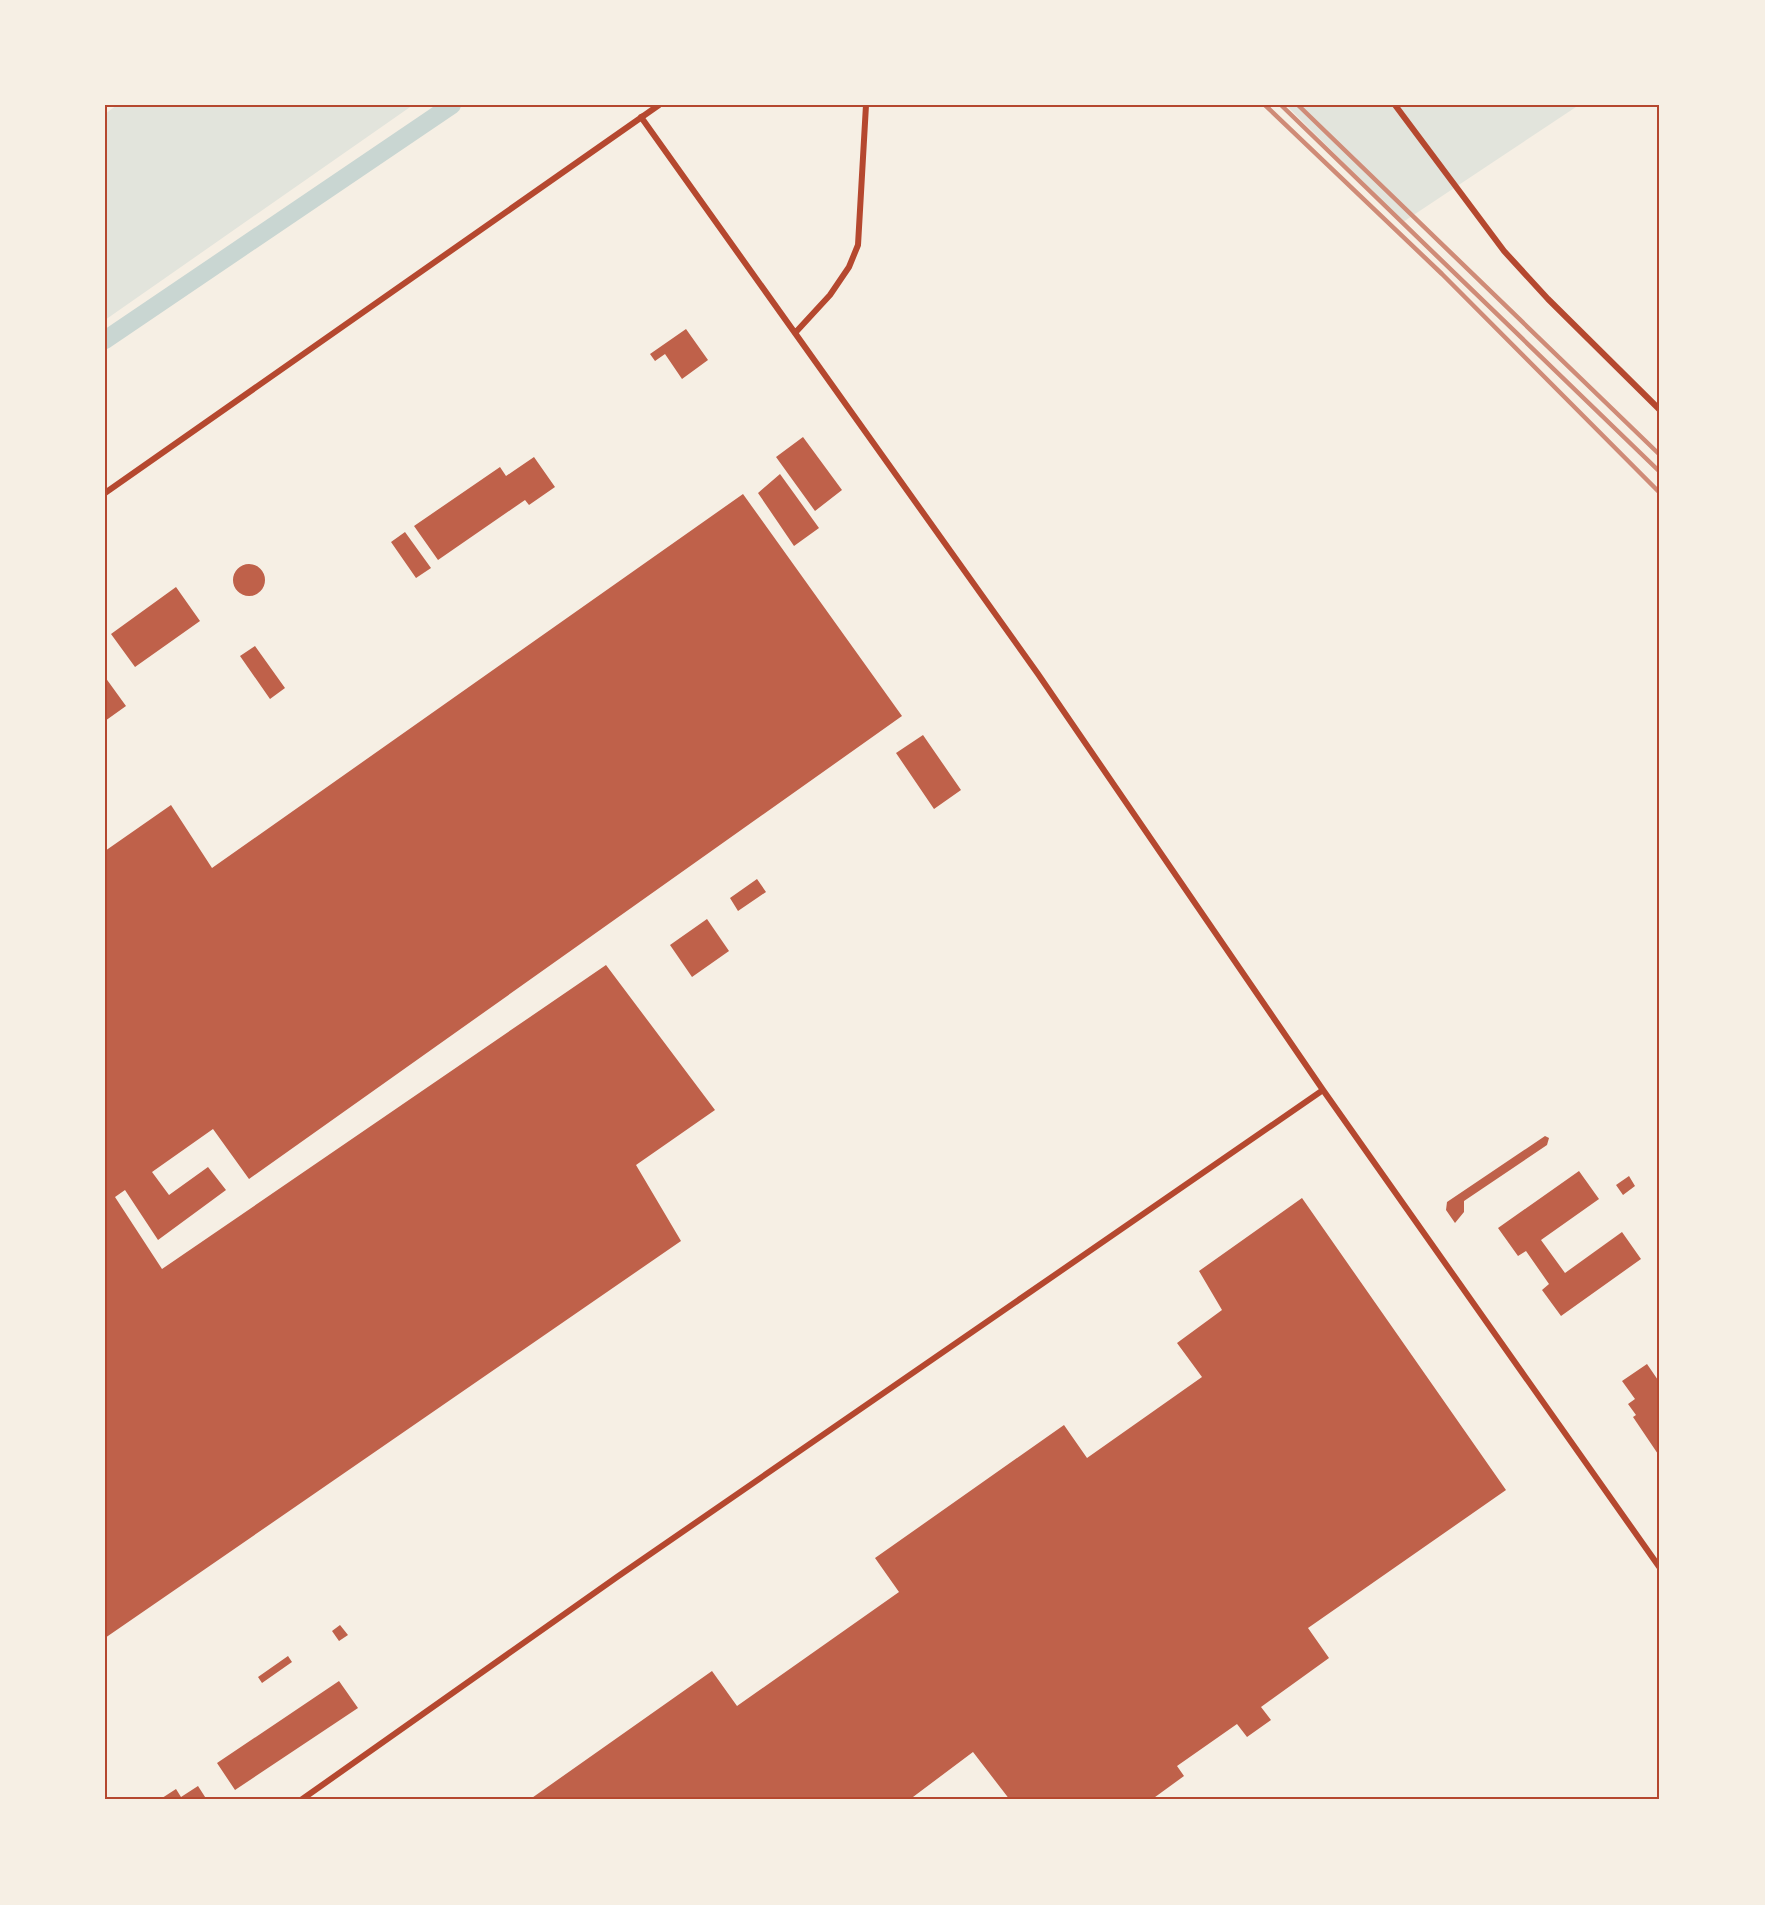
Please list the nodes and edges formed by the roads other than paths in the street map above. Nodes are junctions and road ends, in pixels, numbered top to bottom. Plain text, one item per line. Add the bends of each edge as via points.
1 (659, 105) edge
2 (866, 105) edge
3 (1395, 105) edge
4 (641, 117) junction
5 (795, 333) junction
6 (1660, 410) edge
7 (105, 493) edge
8 (1323, 1090) junction
9 (1660, 1568) edge
10 (300, 1800) edge

1 - 4 street
2 - 5 street via 858,245 830,295
3 - 6 street via 1504,251
4 - 5 street
4 - 7 street
5 - 8 street via 1044,684
8 - 9 street
8 - 10 street

